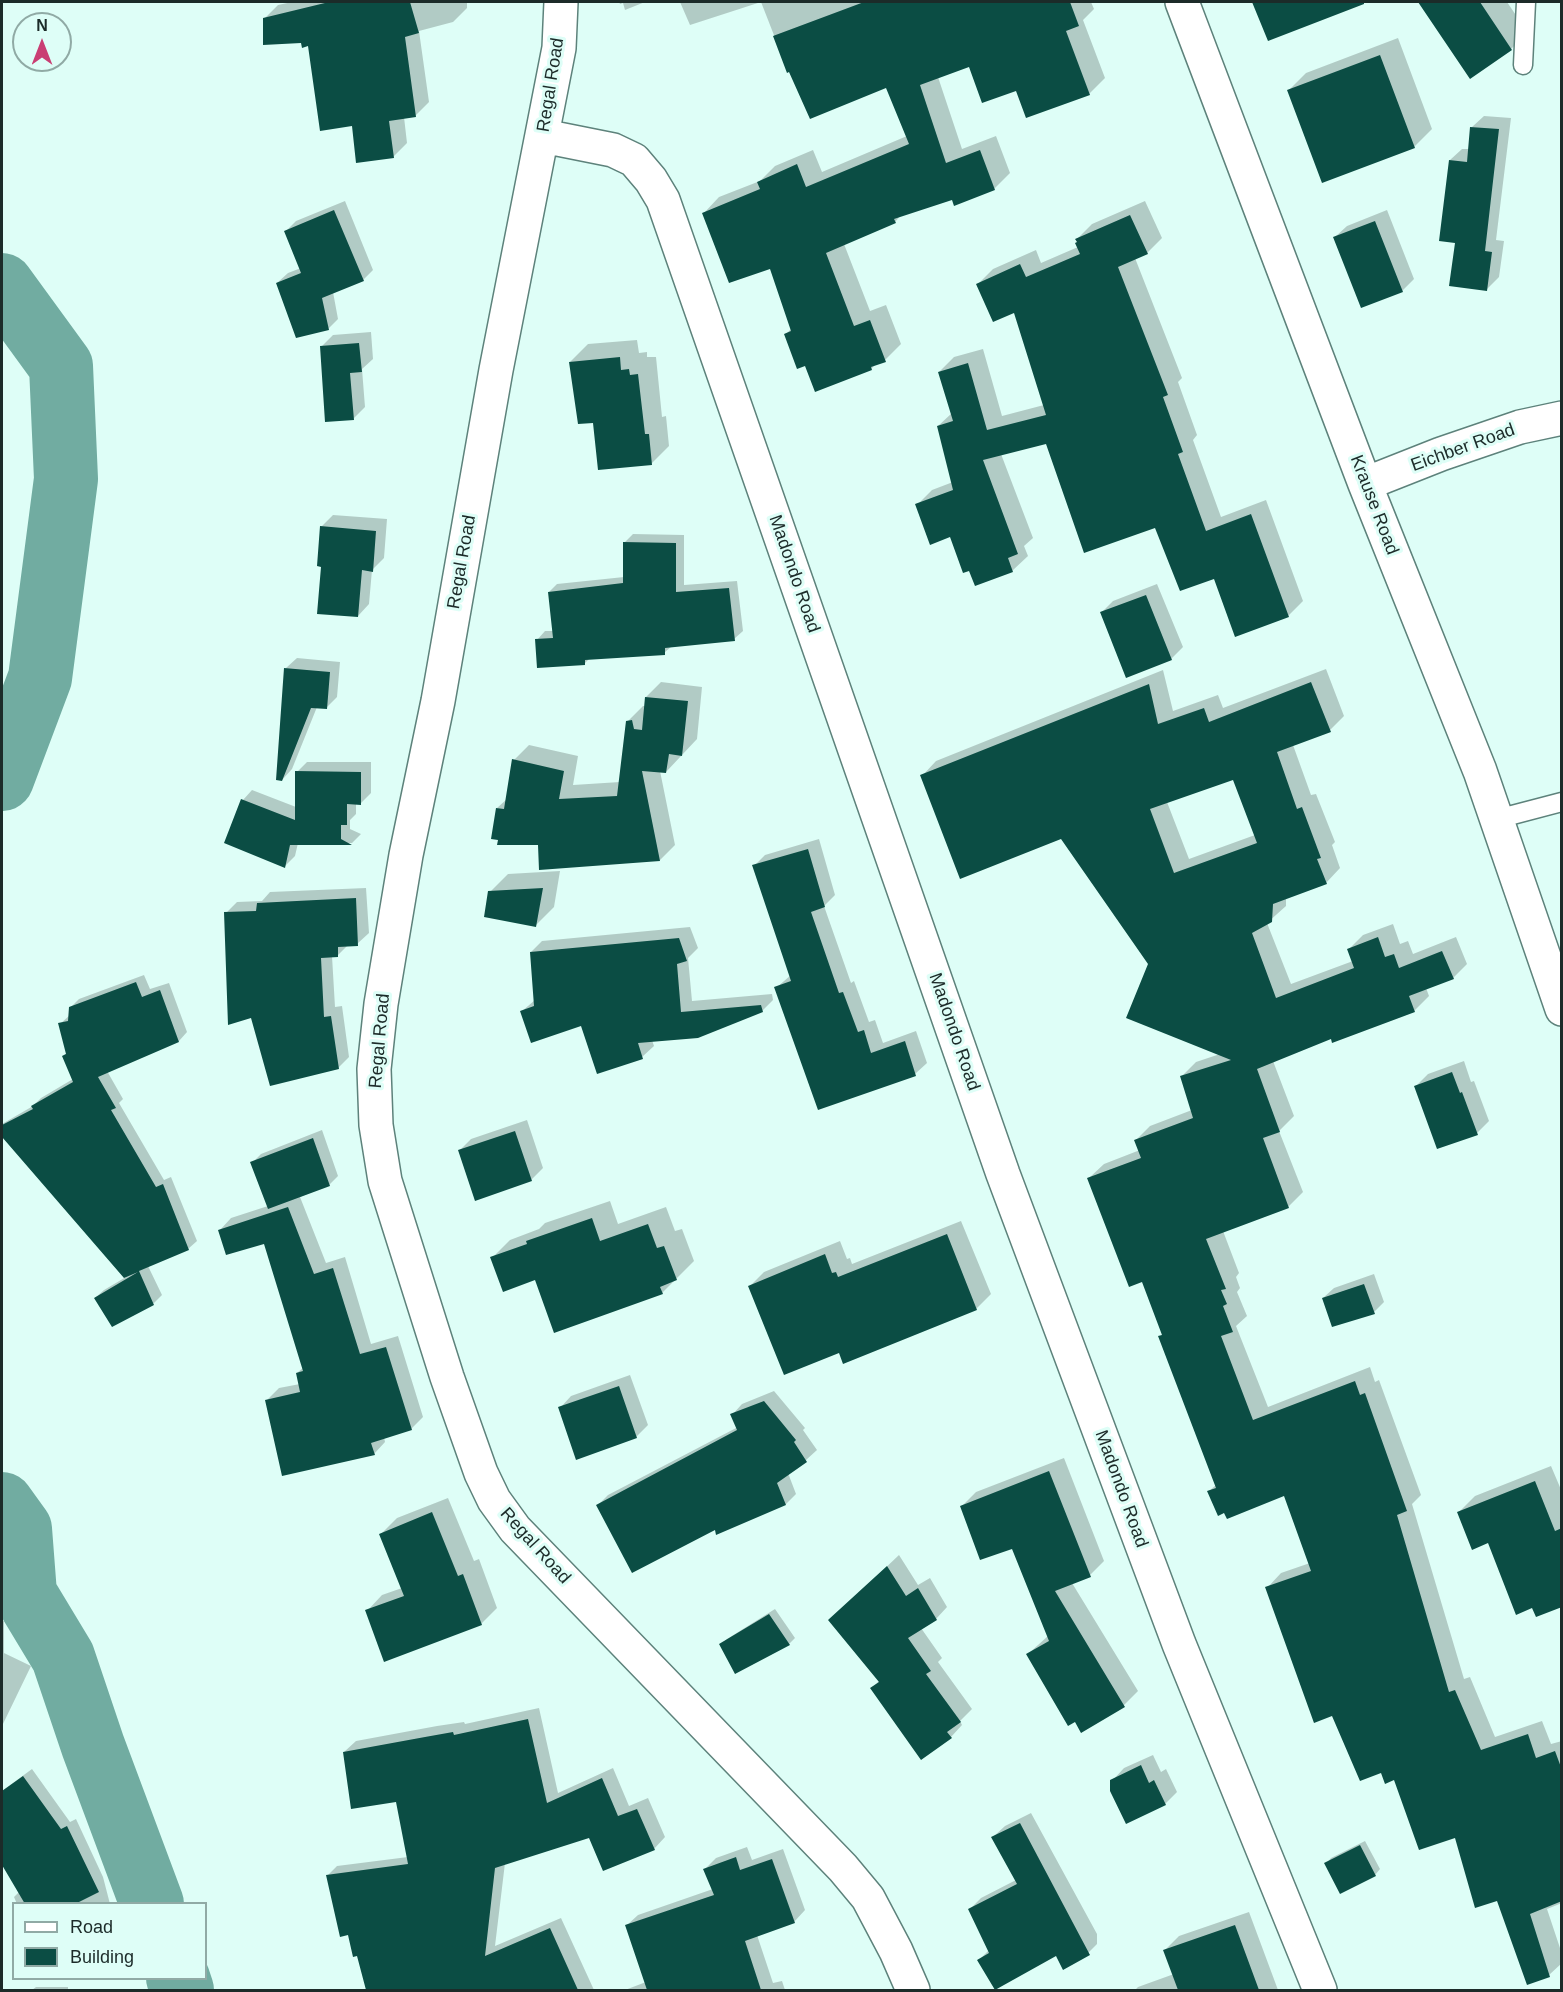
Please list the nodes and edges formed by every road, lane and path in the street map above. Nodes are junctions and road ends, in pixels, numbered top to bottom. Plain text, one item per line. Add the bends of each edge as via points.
1 (561, 2) edge
2 (1182, 2) edge
3 (1526, 2) edge
4 (1523, 65) dead end
5 (543, 136) junction
6 (1562, 418) edge
7 (1365, 484) junction
8 (1562, 802) edge
9 (1497, 819) junction
10 (1562, 1009) edge
11 (913, 1990) edge
12 (1320, 1990) edge

1 - 5 street, Regal Road via 559,48
2 - 7 street, Krause Road
3 - 4 lane
5 - 11 street, Regal Road via 495,370 381,1004 374,1069 376,1125 385,1181 447,1377 481,1473 495,1500 515,1529 843,1868 868,1898
5 - 12 street, Madondo Road via 613,150 634,160 663,201 1004,1174 1179,1644
6 - 7 street, Eichber Road via 1520,427
7 - 9 street, Krause Road
8 - 9 lane
9 - 10 street, Krause Road

